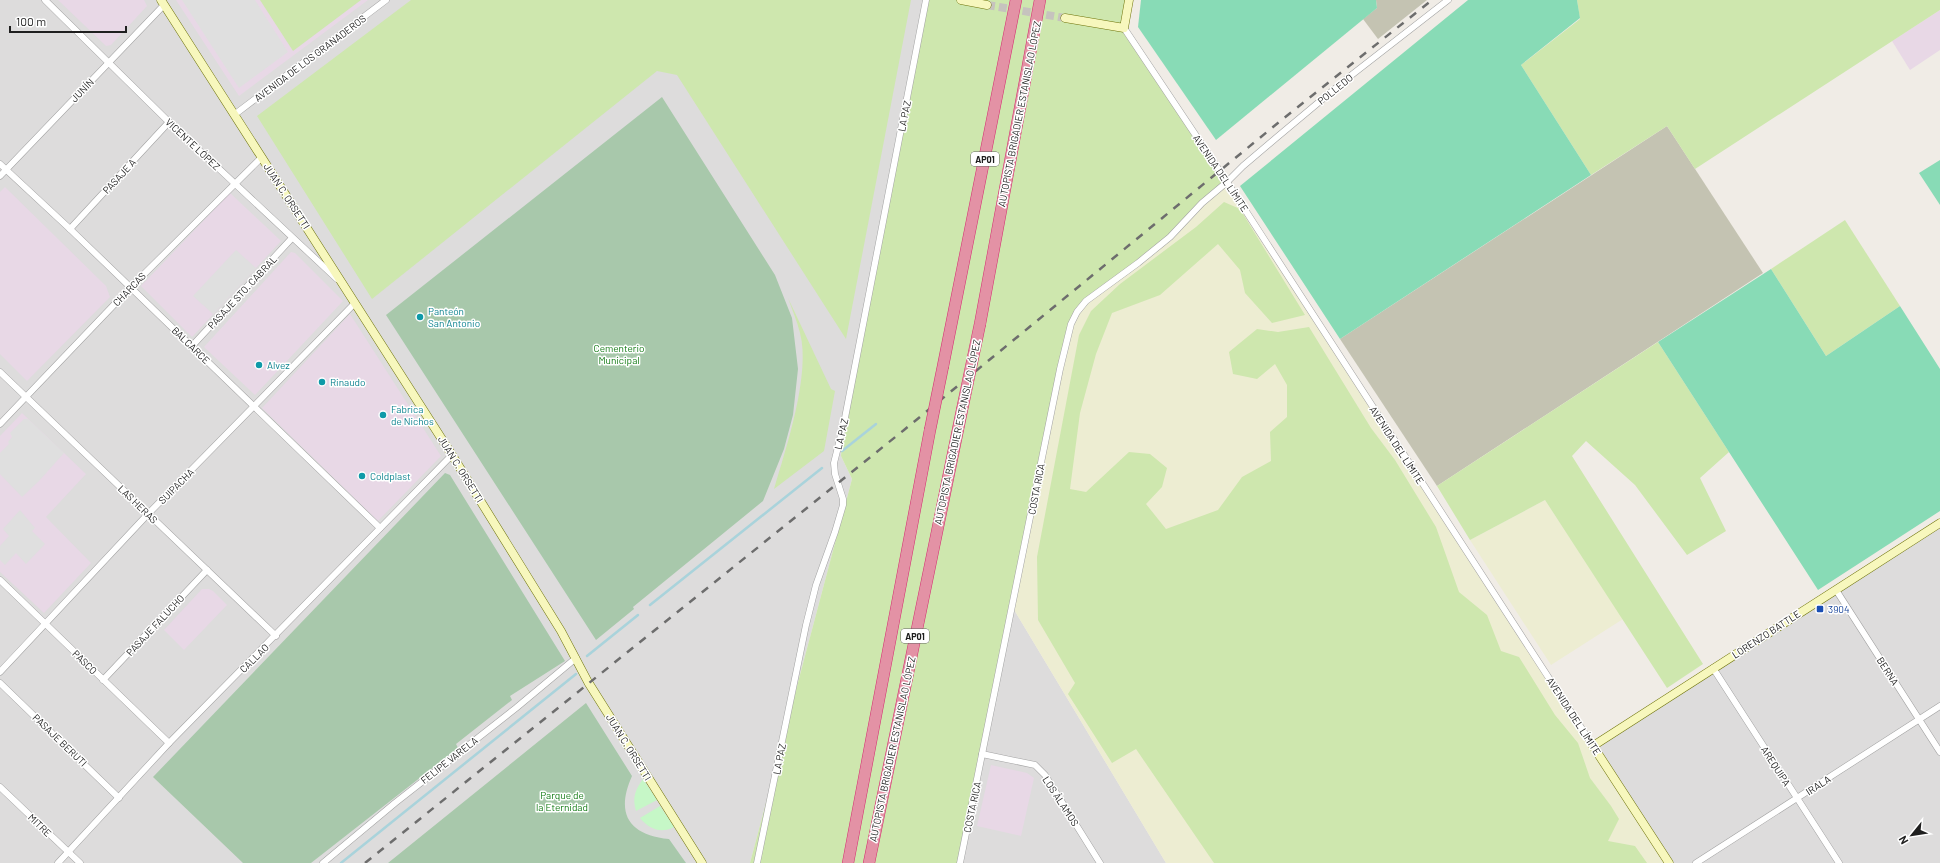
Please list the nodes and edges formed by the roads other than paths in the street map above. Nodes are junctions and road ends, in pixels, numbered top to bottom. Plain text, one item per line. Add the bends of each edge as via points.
1 (45, 0) edge
2 (386, 0) edge
3 (926, 0) edge
4 (961, 0) edge
5 (1016, 0) edge
6 (1040, 0) edge
7 (1129, 0) edge
8 (1448, 0) edge
9 (162, 3) edge
10 (987, 5) tunnel mouth
11 (1065, 18) tunnel mouth
12 (1124, 28) junction
13 (109, 62) junction
14 (234, 115) junction
15 (169, 122) junction
16 (262, 157) junction
17 (0, 164) edge
18 (6, 170) junction
19 (0, 176) edge
20 (1227, 182) junction
21 (234, 183) junction
22 (70, 229) junction
23 (292, 238) junction
24 (344, 285) junction
25 (130, 288) junction
26 (355, 303) junction
27 (192, 346) junction
28 (0, 372) edge
29 (26, 397) junction
30 (253, 408) junction
31 (0, 424) edge
32 (452, 455) junction
33 (148, 514) junction
34 (1940, 523) edge
35 (380, 528) junction
36 (207, 570) junction
37 (0, 580) edge
38 (1836, 590) junction
39 (44, 623) junction
40 (276, 636) junction
41 (576, 658) junction
42 (1713, 668) junction
43 (0, 672) edge
44 (103, 680) junction
45 (0, 683) edge
46 (1940, 706) edge
47 (1919, 719) junction
48 (169, 744) junction
49 (1593, 746) junction
50 (1940, 752) edge
51 (982, 754) junction
52 (0, 786) edge
53 (119, 798) junction
54 (1797, 798) junction
55 (68, 852) junction
56 (58, 863) edge
57 (80, 863) edge
58 (323, 863) edge
59 (702, 863) edge
60 (757, 863) edge
61 (848, 863) edge
62 (869, 863) edge
63 (960, 863) edge
64 (1100, 863) edge
65 (1669, 863) edge
66 (1696, 863) edge
67 (1839, 863) edge

1 - 13 street, VICENTE LÓPEZ
2 - 14 street, AVENIDA DE LOS GRANADEROS
3 - 60 street, LA PAZ via 834,463 843,505 816,585 806,625
4 - 10 street
5 - 61 highway, AUTOPISTA BRIGADIER ESTANISLAO LÓPEZ / AP01, bridge via 930,430
6 - 62 highway, AUTOPISTA BRIGADIER ESTANISLAO LÓPEZ / AP01, bridge via 980,324
7 - 12 street
8 - 20 street, POLLEDO via 1355,72
9 - 13 street, JUNÍN
9 - 14 street, JUAN C. ORSETTI
11 - 12 street
12 - 20 street, AVENIDA DEL LÍMITE
13 - 15 street, VICENTE LÓPEZ
13 - 18 street, JUNÍN
14 - 16 street, JUAN C. ORSETTI
15 - 21 street, VICENTE LÓPEZ
15 - 22 street, PASAJE A
16 - 21 street, CHARCAS
16 - 24 street, JUAN C. ORSETTI
17 - 18 street, BALCARCE
18 - 19 street, JUNÍN
18 - 22 street, BALCARCE
20 - 49 street, AVENIDA DEL LÍMITE
20 - 51 street, COSTA RICA via 1202,202 1170,237 1086,301 1077,312 1058,377
21 - 23 street, VICENTE LÓPEZ
21 - 25 street, CHARCAS
22 - 25 street, BALCARCE
23 - 24 street, VICENTE LÓPEZ
23 - 27 street, PASAJE STO. CABRAL
24 - 26 street, JUAN C. ORSETTI
25 - 27 street, BALCARCE
25 - 29 street, CHARCAS
26 - 30 street, SUIPACHA
26 - 32 street, JUAN C. ORSETTI
27 - 30 street, BALCARCE
28 - 29 street, LAS HERAS
29 - 31 street, CHARCAS
29 - 33 street, LAS HERAS
30 - 33 street, SUIPACHA
30 - 35 street, BALCARCE
32 - 35 street, CALLAO
32 - 41 street, JUAN C. ORSETTI via 562,631
33 - 36 street, LAS HERAS
33 - 39 street, SUIPACHA
34 - 38 street, LORENZO BATTLE
35 - 40 street, CALLAO
36 - 40 street, LAS HERAS
36 - 44 street, PASAJE FALUCHO
37 - 39 street, PASCO
38 - 42 street, LORENZO BATTLE
38 - 47 street, BERNA
39 - 43 street, SUIPACHA
39 - 44 street, PASCO
40 - 48 street, CALLAO
41 - 58 street, FELIPE VARELA
41 - 59 street, JUAN C. ORSETTI via 592,688
42 - 49 street, LORENZO BATTLE
42 - 54 street, AREQUIPA
44 - 48 street, PASCO
45 - 53 street, PASAJE BERUTI
46 - 47 street, IRALA
47 - 50 street, BERNA
47 - 54 street, IRALA
48 - 53 street, CALLAO
49 - 65 street, AVENIDA DEL LÍMITE
51 - 63 street, COSTA RICA
51 - 64 street, LOS ÁLAMOS via 1035,765 1045,775
52 - 55 street, MITRE
53 - 55 street, CALLAO
54 - 66 street, IRALA
54 - 67 street, AREQUIPA
55 - 56 street, CALLAO
55 - 57 street, MITRE

